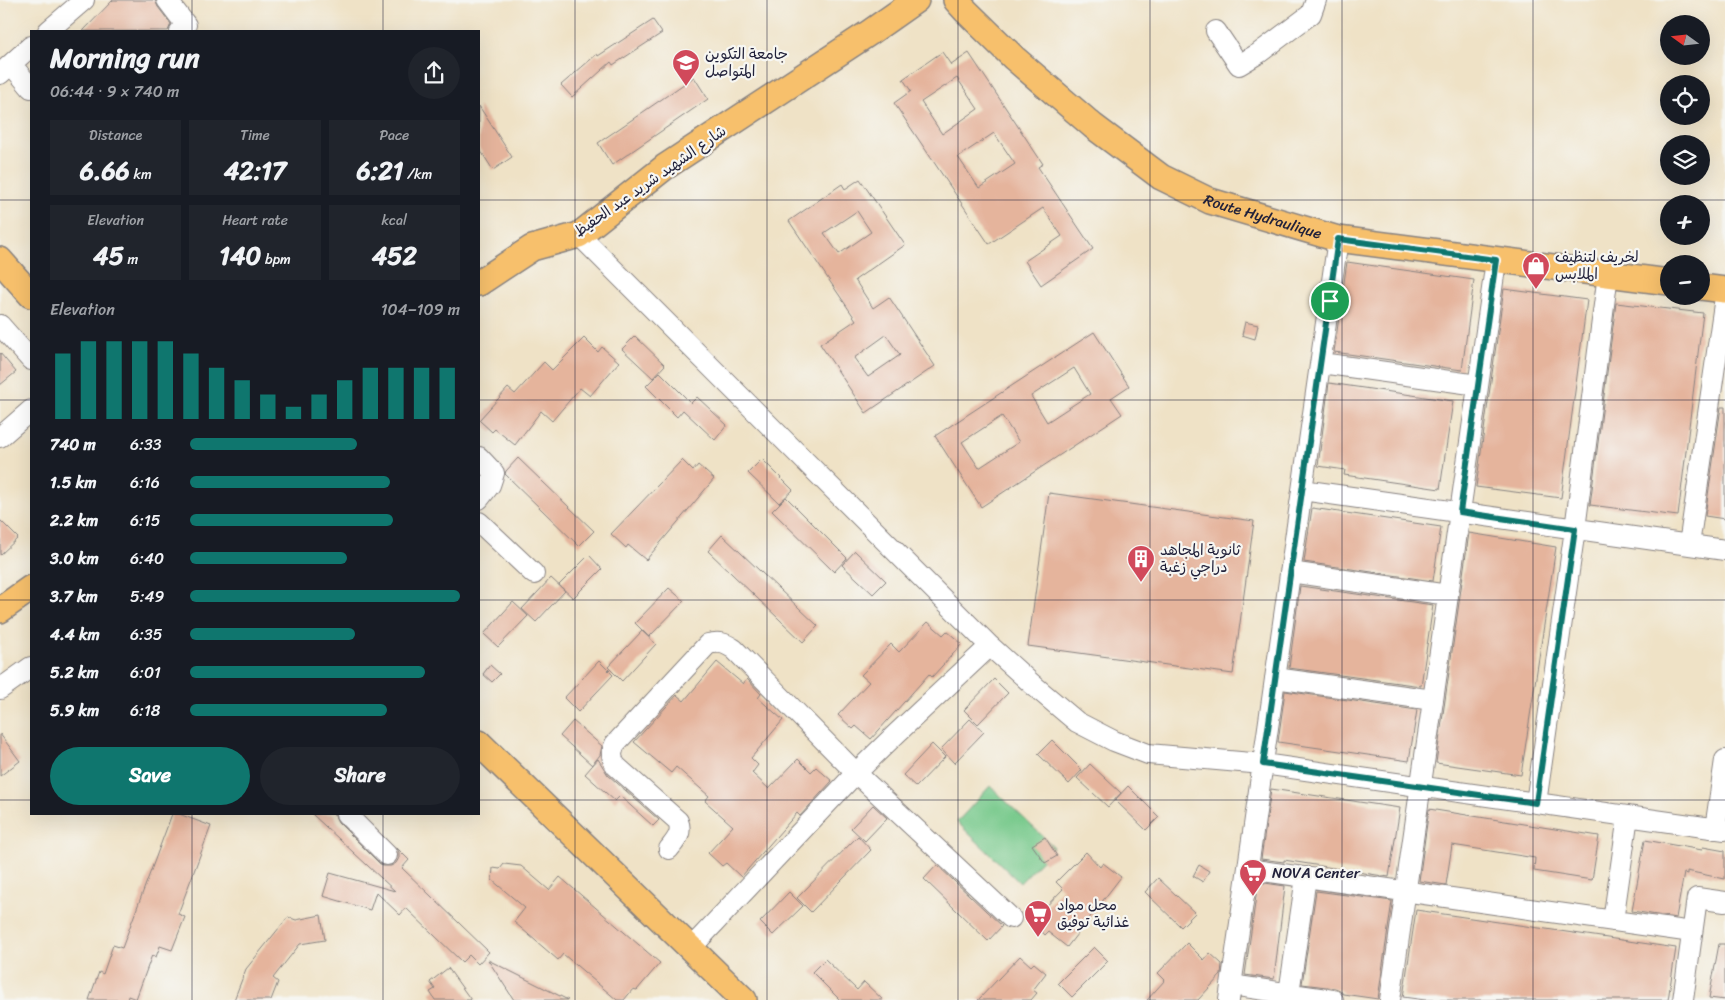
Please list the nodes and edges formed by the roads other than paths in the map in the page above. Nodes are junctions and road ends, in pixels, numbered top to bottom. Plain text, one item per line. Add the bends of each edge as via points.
1 (84, 0) edge
2 (167, 0) edge
3 (916, 0) edge
4 (956, 0) edge
5 (1316, 0) edge
6 (49, 30) edge
7 (181, 30) edge
8 (1216, 32) dead end
9 (30, 47) edge
10 (5, 69) edge
11 (30, 87) edge
12 (579, 236) junction
13 (1338, 239) junction
14 (0, 260) edge
15 (1496, 260) junction
16 (1608, 274) junction
17 (1660, 281) edge
18 (480, 282) edge
19 (1710, 288) edge
20 (1725, 290) edge
21 (30, 295) edge
22 (1725, 297) edge
23 (0, 325) edge
24 (30, 359) edge
25 (1321, 363) junction
26 (1478, 385) junction
27 (30, 411) edge
28 (0, 437) edge
29 (480, 458) edge
30 (1302, 490) junction
31 (480, 498) edge
32 (1460, 512) junction
33 (480, 523) edge
34 (1575, 529) junction
35 (1689, 545) junction
36 (1725, 550) edge
37 (1290, 572) junction
38 (534, 574) dead end
39 (30, 589) edge
40 (1448, 595) junction
41 (0, 610) edge
42 (990, 646) junction
43 (30, 669) edge
44 (1275, 678) junction
45 (0, 689) edge
46 (1433, 700) junction
47 (480, 744) edge
48 (1725, 760) edge
49 (1263, 764) junction
50 (856, 773) junction
51 (1421, 786) junction
52 (1536, 803) junction
53 (347, 815) edge
54 (1628, 816) junction
55 (1720, 829) edge
56 (669, 849) dead end
57 (387, 855) dead end
58 (1248, 869) junction
59 (1306, 877) junction
60 (1406, 891) junction
61 (1725, 902) edge
62 (1011, 918) dead end
63 (1613, 921) junction
64 (1692, 932) junction
65 (690, 949) junction
66 (1230, 993) edge
67 (732, 995) edge
68 (1289, 997) edge
69 (1333, 1000) edge
70 (1390, 1000) edge
71 (1682, 1000) edge

1 - 6 street
2 - 7 street via 186,26
3 - 12 main road, شارع الشهيد شريد عبد الحفيظ via 665,167
4 - 13 main road, Route Hydraulique via 1014,58 1093,126 1161,177 1210,201
5 - 8 street via 1310,14 1239,65
9 - 10 street
10 - 11 street
12 - 18 main road, شارع الشهيد شريد عبد الحفيظ via 532,248
12 - 42 street
13 - 15 main road, Route Hydraulique
13 - 25 street
14 - 21 main road
15 - 16 main road, Route Hydraulique
15 - 26 street
16 - 17 main road, Route Hydraulique
16 - 34 street
19 - 20 main road
22 - 35 street
23 - 24 street
25 - 26 street
25 - 30 street
26 - 32 street
27 - 28 street
29 - 31 street via 494,473
30 - 32 street
30 - 37 street
32 - 34 street
32 - 40 street
33 - 38 street
34 - 35 street
34 - 52 street
35 - 36 street
37 - 40 street
37 - 44 street
39 - 41 main road
40 - 46 street
42 - 49 street via 1078,722 1114,741 1148,754
42 - 50 street
43 - 45 street
44 - 46 street
44 - 49 street
46 - 51 street
47 - 65 main road
48 - 55 street
49 - 51 street
49 - 58 street
50 - 56 street via 734,649 726,643 708,644 615,744 612,753 616,766 678,821 681,828
50 - 62 street
50 - 65 street
51 - 52 street
51 - 60 street
52 - 54 street
53 - 57 street
54 - 55 street
54 - 63 street
58 - 59 street
58 - 66 street
59 - 60 street
59 - 68 street
60 - 63 street
60 - 70 street
61 - 64 street via 1697,898
63 - 64 street
64 - 71 street
65 - 67 main road
66 - 68 street
68 - 69 street

